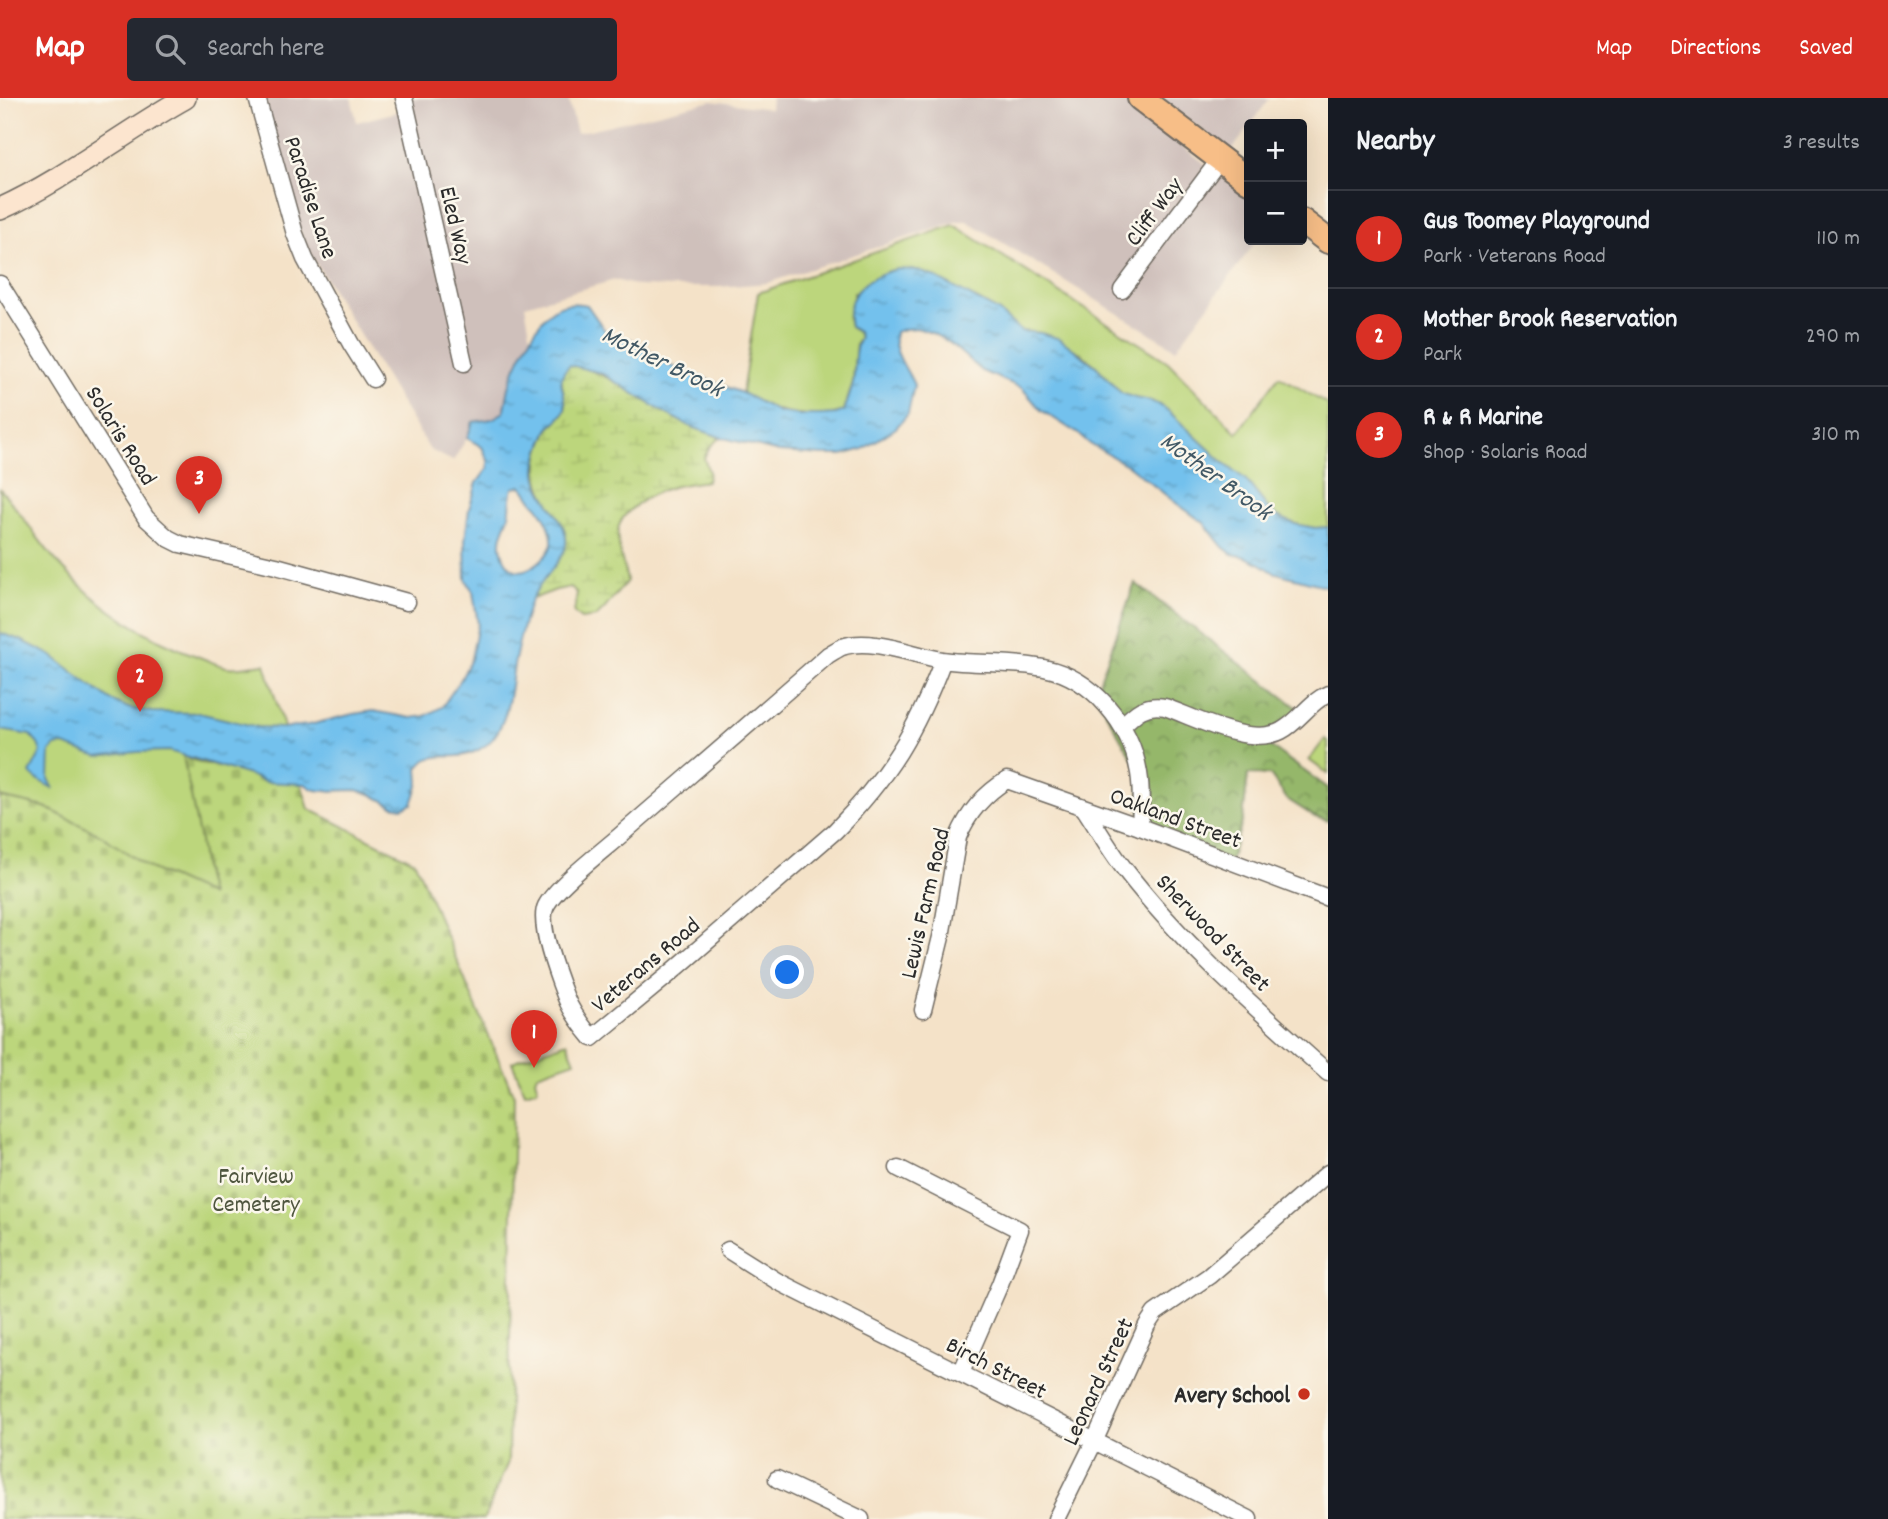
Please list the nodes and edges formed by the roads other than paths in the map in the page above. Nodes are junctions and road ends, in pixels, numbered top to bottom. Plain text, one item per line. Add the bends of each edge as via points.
1 (185, 98) edge
2 (257, 98) edge
3 (404, 98) edge
4 (1140, 98) edge
5 (1220, 159) junction
6 (1244, 177) edge
7 (0, 209) edge
8 (1307, 224) edge
9 (1327, 238) edge
10 (0, 284) edge
11 (1122, 290) dead end
12 (464, 363) dead end
13 (373, 379) dead end
14 (407, 602) dead end
15 (943, 660) junction
16 (1328, 694) edge
17 (1122, 726) junction
18 (1007, 780) joint
19 (1084, 808) junction
20 (1140, 827) junction
21 (1328, 898) edge
22 (923, 1010) dead end
23 (1328, 1073) edge
24 (898, 1168) dead end
25 (1328, 1173) edge
26 (728, 1250) dead end
27 (961, 1373) junction
28 (1094, 1442) junction
29 (777, 1479) dead end
30 (861, 1519) edge
31 (1056, 1519) edge
32 (1249, 1519) edge

1 - 7 street
2 - 13 street, Paradise Lane via 302,253
3 - 12 street, Eled Way
4 - 5 main road
5 - 6 main road
5 - 11 street, Cliff Way
8 - 9 main road
10 - 14 street, Solaris Road via 146,517 168,538
15 - 15 street, Veterans Road via 857,644 828,655 553,896 545,908 545,936 566,999 592,1038 859,806 900,754
15 - 17 street, Veterans Road via 1023,665 1065,674 1095,694
16 - 17 street via 1281,731 1269,735 1243,736 1155,705 1137,711
17 - 20 street, Veterans Road via 1139,770
18 - 19 street, Oakland Street
18 - 22 street, Lewis Farm Road via 985,796 958,837
19 - 20 street, Oakland Street
19 - 23 street, Sherwood Street via 1125,870 1171,923
20 - 21 street, Oakland Street
24 - 27 street via 1020,1230
25 - 28 street, Leonard Street via 1218,1268 1155,1313
26 - 27 street, Birch Street via 777,1281
27 - 28 street, Birch Street
28 - 31 street, Leonard Street
28 - 32 street, Birch Street
29 - 30 street

